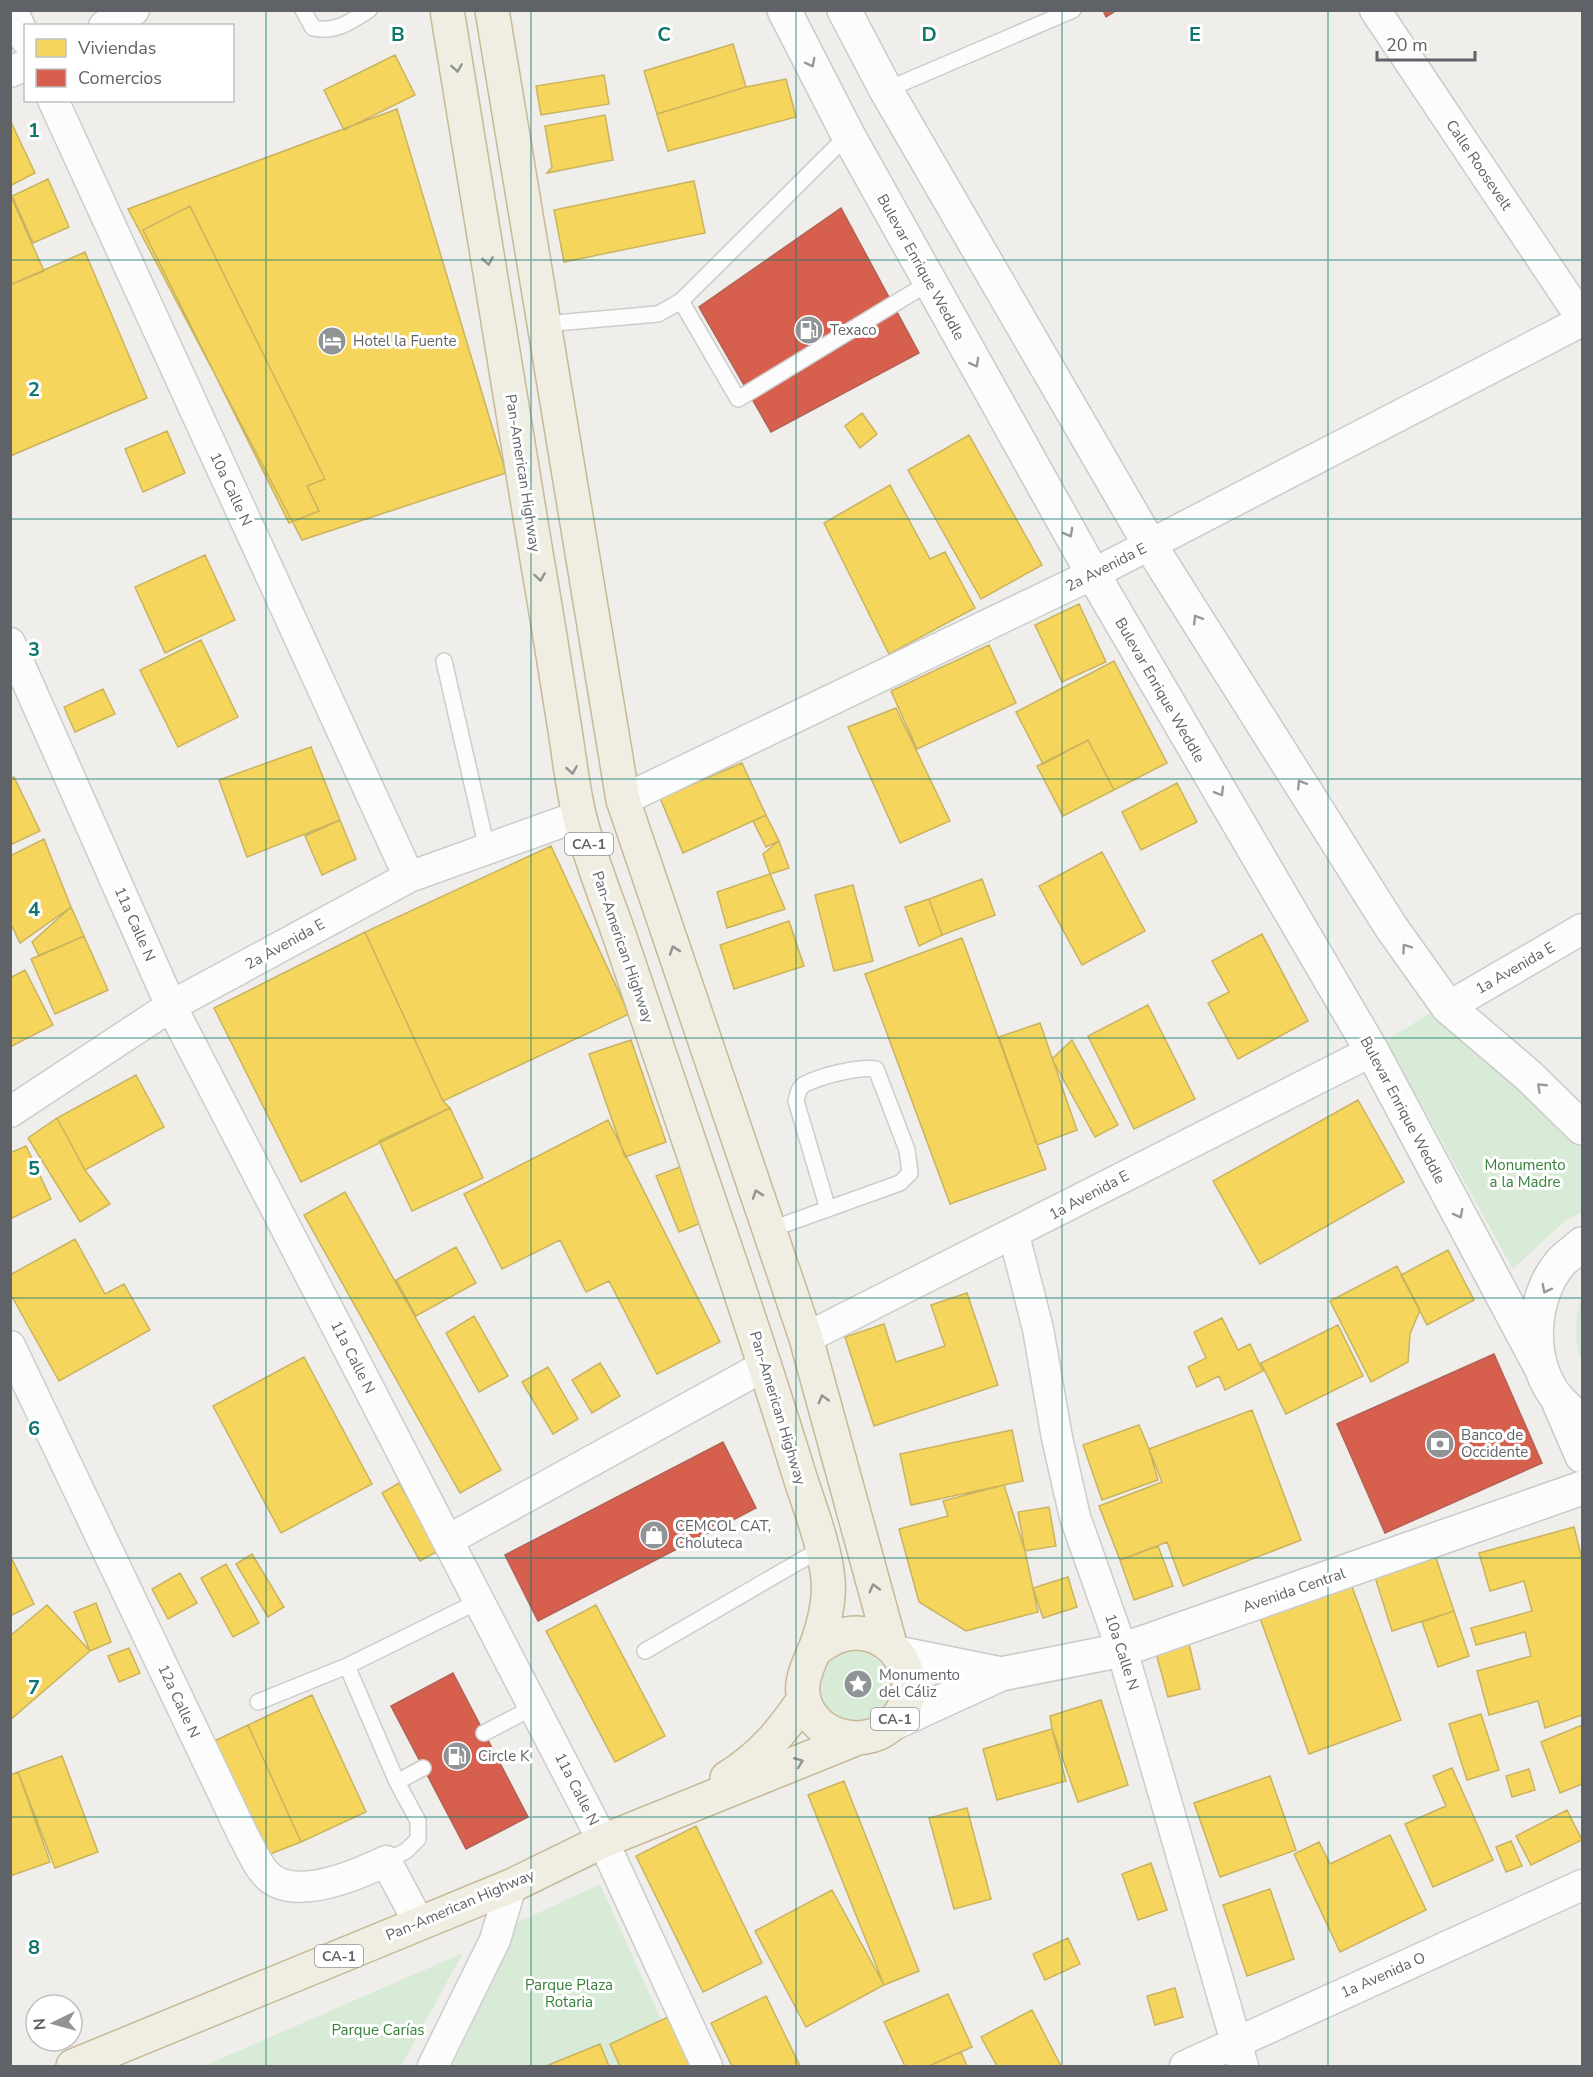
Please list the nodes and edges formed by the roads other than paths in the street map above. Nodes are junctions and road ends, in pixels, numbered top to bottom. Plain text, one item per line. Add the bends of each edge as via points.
1 (12, 10) edge
2 (134, 10) edge
3 (303, 10) edge
4 (369, 10) edge
5 (447, 10) edge
6 (492, 10) edge
7 (784, 10) edge
8 (844, 10) edge
9 (1073, 10) edge
10 (1375, 10) edge
11 (108, 24) edge
12 (24, 36) edge
13 (24, 65) edge
14 (10, 72) edge
15 (886, 90) junction
16 (54, 102) edge
17 (848, 135) junction
18 (930, 282) junction
19 (681, 301) junction
20 (1582, 320) edge
21 (544, 324) junction
22 (1150, 545) junction
23 (1093, 574) junction
24 (10, 643) edge
25 (444, 661) dead end
26 (623, 800) junction
27 (579, 816) junction
28 (487, 849) junction
29 (409, 877) junction
30 (1582, 929) edge
31 (689, 996) junction
32 (171, 1006) junction
33 (1448, 1007) junction
34 (646, 1012) junction
35 (1372, 1051) junction
36 (10, 1112) edge
37 (1582, 1128) edge
38 (828, 1209) junction
39 (769, 1230) junction
40 (1014, 1234) junction
41 (1582, 1244) edge
42 (806, 1338) junction
43 (10, 1346) edge
44 (766, 1365) junction
45 (1540, 1366) junction
46 (1557, 1399) junction
47 (1582, 1422) edge
48 (1582, 1456) edge
49 (1582, 1488) edge
50 (448, 1540) junction
51 (821, 1549) junction
52 (479, 1601) junction
53 (894, 1648) junction
54 (1122, 1650) junction
55 (814, 1651) junction
56 (645, 1652) dead end
57 (347, 1666) junction
58 (1001, 1674) junction
59 (804, 1700) junction
60 (258, 1702) dead end
61 (534, 1707) junction
62 (892, 1724) junction
63 (484, 1733) dead end
64 (858, 1738) junction
65 (423, 1768) dead end
66 (397, 1782) junction
67 (647, 1824) junction
68 (603, 1841) junction
69 (386, 1861) junction
70 (1582, 1885) edge
71 (512, 1886) junction
72 (419, 1923) junction
73 (1241, 2054) edge
74 (73, 2067) edge
75 (433, 2067) edge
76 (707, 2067) edge
77 (1185, 2067) edge

1 - 12 street
2 - 11 street
3 - 4 lane via 313,28 327,31 343,27
5 -> 27 highway, Pan-American Highway / CA-1
6 - 21 highway, CA-1
7 -> 17 street, Bulevar Enrique Weddle
8 - 15 street
9 - 15 lane
10 - 20 street, Calle Roosevelt
13 - 14 street
15 - 22 street
16 - 29 street, 10a Calle N
17 - 18 street, Bulevar Enrique Weddle
17 - 19 lane
18 - 19 lane via 738,399
18 -> 23 street, Bulevar Enrique Weddle
19 - 21 lane via 658,314
20 - 22 street, 2a Avenida E
21 - 26 highway, CA-1
22 - 23 street, 2a Avenida E
33 -> 22 street via 1391,927
23 - 26 street, 2a Avenida E
23 -> 35 street, Bulevar Enrique Weddle
24 - 32 street, 11a Calle N
25 - 28 lane
31 -> 26 highway, CA-1
27 - 28 street, 2a Avenida E
27 - 34 highway, Pan-American Highway / CA-1
28 - 29 street, 2a Avenida E
29 - 32 street, 2a Avenida E
30 - 33 street, 1a Avenida E
31 - 34 highway
39 -> 31 highway, CA-1
32 - 36 street, 2a Avenida E
32 - 50 street, 11a Calle N
37 -> 33 street via 1529,1076
34 - 44 highway, Pan-American Highway / CA-1
35 - 40 street, 1a Avenida E
35 -> 45 street, Bulevar Enrique Weddle
38 - 38 lane via 900,1183 910,1173 907,1150 876,1069 849,1071 804,1084 798,1090 796,1101
38 - 39 lane
39 - 42 highway, CA-1
40 - 42 street, 1a Avenida E
40 - 54 street, 10a Calle N via 1038,1329 1075,1517
41 -> 45 street via 1561,1263 1542,1294 1536,1330
53 -> 42 highway, CA-1
43 - 69 street, 12a Calle N via 244,1837 265,1873 290,1887 345,1880
44 - 50 street
44 - 51 highway, Pan-American Highway / CA-1
45 - 46 street, Bulevar Enrique Weddle
46 - 47 street
46 - 48 street
49 - 54 street, Avenida Central
50 - 52 street, 11a Calle N
51 - 55 highway, Pan-American Highway / CA-1 via 828,1581 825,1613
51 - 56 lane
52 - 57 lane
52 - 61 street, 11a Calle N
53 - 55 highway via 859,1631 842,1633
53 - 58 street, Avenida Central
53 - 62 highway, CA-1 via 906,1670 908,1689 903,1708
54 - 58 street, Avenida Central
54 - 73 street, 10a Calle N
55 - 59 highway, CA-1 via 802,1683
57 - 60 lane
57 - 66 lane
58 - 62 street, Avenida Central
59 - 64 highway, CA-1 via 824,1729
59 - 67 highway, Pan-American Highway / CA-1 via 751,1764
61 - 63 lane
61 - 68 street, 11a Calle N
62 - 64 highway, CA-1 via 876,1734
67 -> 64 highway, Pan-American Highway / CA-1
65 - 66 lane
66 - 69 lane via 418,1821 418,1839 406,1851
67 - 68 highway, Pan-American Highway / CA-1
68 - 71 highway, Pan-American Highway / CA-1
68 - 76 street, 11a Calle N
69 - 72 street
70 - 73 street, 1a Avenida O
71 - 72 highway, Pan-American Highway / CA-1
71 - 75 street via 495,1940
72 - 74 highway, Pan-American Highway / CA-1
73 - 77 street, 1a Avenida O

